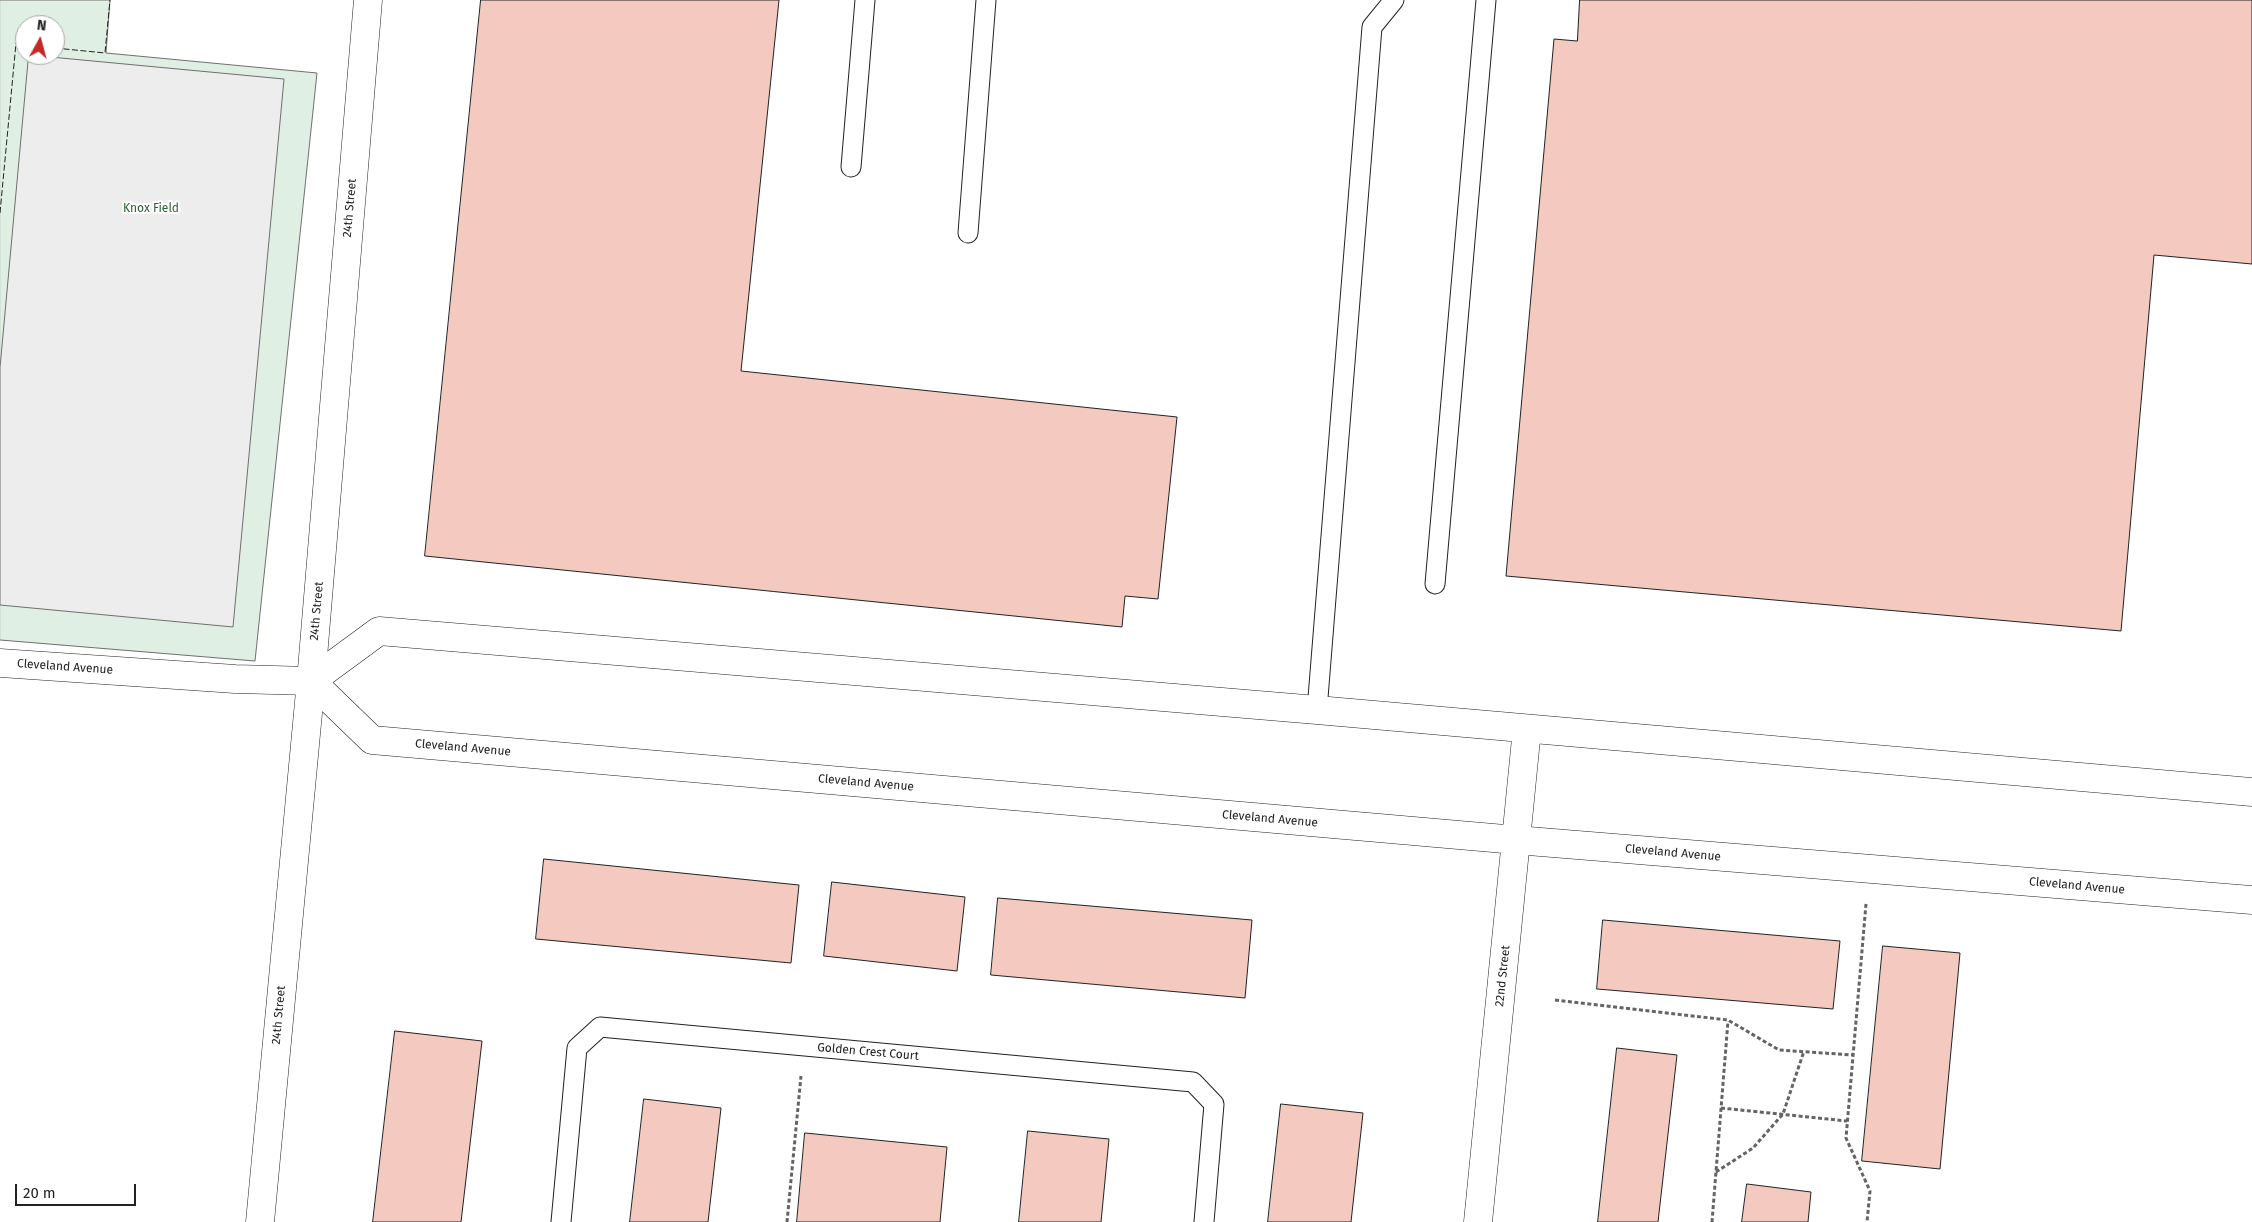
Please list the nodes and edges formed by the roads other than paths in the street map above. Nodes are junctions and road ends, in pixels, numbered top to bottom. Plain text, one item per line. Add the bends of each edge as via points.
1 (368, 0) edge
2 (865, 0) edge
3 (986, 0) edge
4 (1394, 0) edge
5 (1486, 0) edge
6 (851, 167) dead end
7 (968, 233) dead end
8 (1435, 584) dead end
9 (0, 663) edge
10 (311, 681) junction
11 (1317, 710) junction
12 (1527, 729) junction
13 (2252, 792) edge
14 (1516, 840) junction
15 (2252, 900) edge
16 (260, 1222) edge
17 (561, 1222) edge
18 (1204, 1222) edge
19 (1478, 1222) edge

1 - 10 street, 24th Street
2 - 6 lane
3 - 7 lane
4 - 11 lane via 1372,26
5 - 8 lane
9 - 10 street, Cleveland Avenue via 235,680
10 - 11 street via 379,631
10 - 14 street, Cleveland Avenue via 372,740
10 - 16 street, 24th Street
11 - 12 street
12 - 13 street
12 - 14 street, 22nd Street
14 - 15 street, Cleveland Avenue
14 - 19 street, 22nd Street
17 - 18 lane, Golden Crest Court via 577,1048 600,1026 1193,1082 1214,1104

